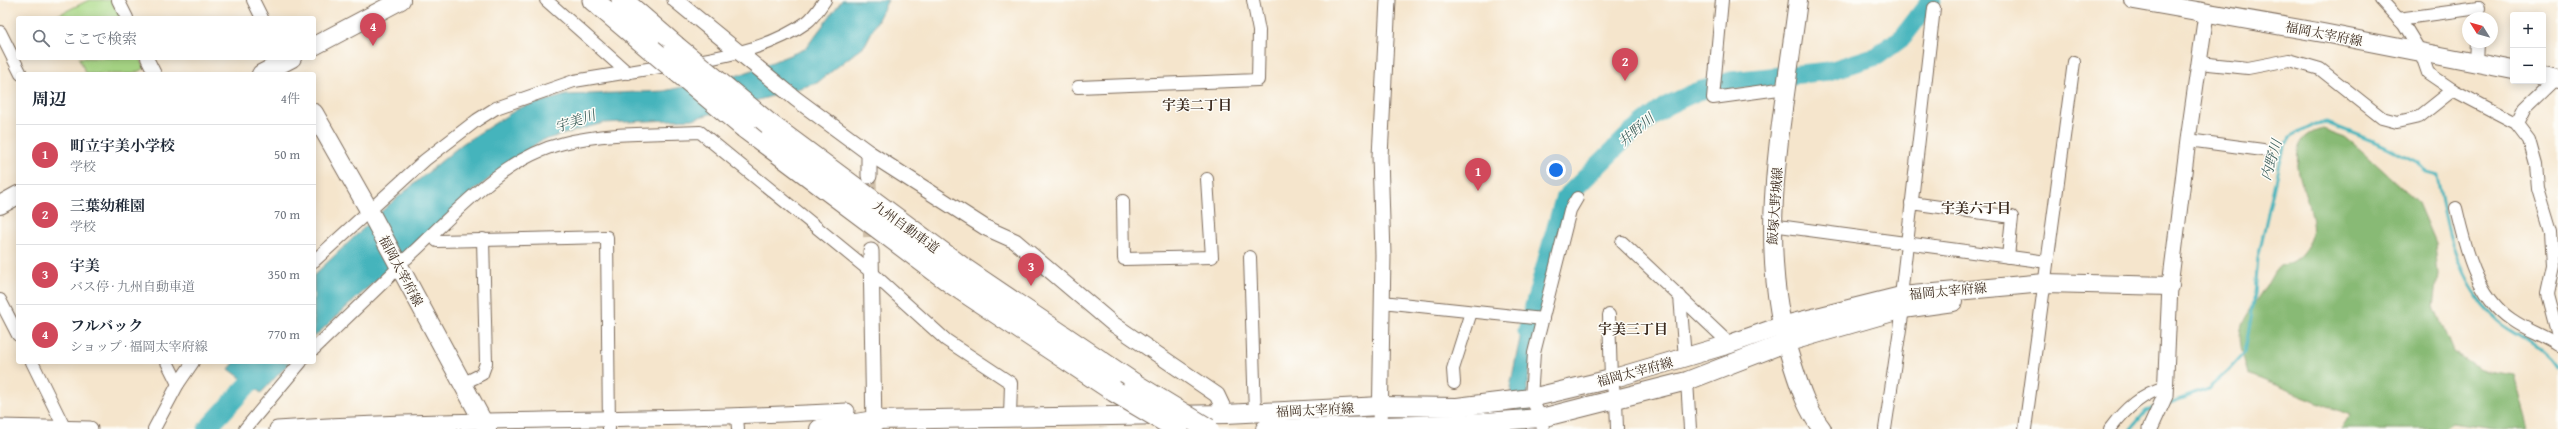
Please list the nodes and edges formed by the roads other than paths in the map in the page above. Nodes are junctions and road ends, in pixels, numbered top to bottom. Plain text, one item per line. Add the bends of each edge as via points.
1 (118, 0) edge
2 (253, 0) edge
3 (401, 0) edge
4 (546, 0) edge
5 (593, 0) edge
6 (622, 0) edge
7 (675, 0) edge
8 (825, 0) edge
9 (1253, 0) edge
10 (1388, 0) edge
11 (1722, 0) edge
12 (1798, 0) edge
13 (2134, 0) edge
14 (2382, 0) edge
15 (1934, 8) dead end
16 (2478, 9) edge
17 (2206, 14) junction
18 (126, 16) edge
19 (261, 16) edge
20 (2398, 19) junction
21 (0, 32) edge
22 (316, 45) edge
23 (2477, 48) edge
24 (2421, 53) junction
25 (740, 54) junction
26 (148, 60) edge
27 (2074, 62) dead end
28 (288, 63) edge
29 (2199, 63) junction
30 (2476, 63) junction
31 (2510, 69) edge
32 (20, 72) edge
33 (154, 72) edge
34 (265, 72) edge
35 (628, 73) junction
36 (2551, 77) edge
37 (1786, 85) junction
38 (1078, 87) dead end
39 (2453, 90) junction
40 (316, 117) edge
41 (2518, 124) junction
42 (2188, 140) junction
43 (2263, 150) dead end
44 (869, 153) junction
45 (869, 176) tunnel mouth
46 (1207, 179) dead end
47 (16, 196) edge
48 (1577, 198) dead end
49 (1123, 201) dead end
50 (1911, 203) junction
51 (0, 205) edge
52 (2456, 208) dead end
53 (369, 210) junction
54 (1771, 225) junction
55 (483, 239) junction
56 (437, 241) dead end
57 (1622, 242) dead end
58 (1907, 244) junction
59 (871, 251) tunnel mouth
60 (2556, 254) edge
61 (1250, 257) dead end
62 (2008, 257) junction
63 (316, 259) edge
64 (2047, 262) junction
65 (400, 266) junction
66 (870, 271) junction
67 (2045, 286) junction
68 (2170, 286) junction
69 (1680, 296) junction
70 (0, 300) edge
71 (1382, 302) junction
72 (1902, 302) junction
73 (1471, 312) junction
74 (1609, 315) dead end
75 (1541, 318) junction
76 (16, 331) edge
77 (1783, 335) junction
78 (2558, 336) edge
79 (1730, 344) junction
80 (2558, 345) edge
81 (316, 347) edge
82 (1685, 358) junction
83 (37, 364) edge
84 (168, 364) edge
85 (192, 364) edge
86 (299, 364) edge
87 (1611, 379) junction
88 (1687, 381) junction
89 (1454, 383) dead end
90 (178, 384) junction
91 (462, 384) junction
92 (2166, 391) junction
93 (1531, 398) junction
94 (1616, 400) junction
95 (1381, 406) junction
96 (847, 411) dead end
97 (1255, 413) junction
98 (1226, 414) junction
99 (1010, 417) junction
100 (738, 423) edge
101 (1542, 423) edge
102 (609, 424) edge
103 (874, 424) edge
104 (369, 426) edge
105 (485, 426) edge
106 (0, 427) edge
107 (1381, 427) edge
108 (2151, 427) edge
109 (65, 429) edge
110 (90, 429) edge
111 (154, 429) edge
112 (246, 429) edge
113 (277, 429) edge
114 (819, 429) edge
115 (1178, 429) edge
116 (1208, 429) edge
117 (1265, 429) edge
118 (1617, 429) edge
119 (1690, 429) edge
120 (1822, 429) edge
121 (1885, 429) edge
122 (2026, 429) edge
123 (2110, 429) edge

1 - 18 street
2 - 19 street
3 - 22 main road
4 - 35 street
5 - 115 highway, 九州自動車道, bridge via 745,128 952,284 1114,391
6 - 116 highway, 九州自動車道, bridge via 769,124 958,265 1134,384
7 - 25 street
8 - 25 street via 808,21 769,44
9 - 38 street via 1259,31 1258,80
10 - 71 street via 1380,156 1383,185
11 - 37 street via 1713,98
12 - 37 main road, 飯塚大野城線
13 - 17 main road, 福岡太宰府線
14 - 20 street
15 - 50 street
16 - 20 street
17 - 24 main road, 福岡太宰府線 via 2323,33
17 - 29 street
20 - 24 street
21 - 32 street
23 - 30 street
24 - 30 main road, 福岡太宰府線
24 - 39 street via 2428,73
25 - 35 street
25 - 44 street
26 - 33 street
27 - 64 street
28 - 34 main road
29 - 39 street via 2248,68 2289,60 2320,69 2382,118 2397,122 2419,117
29 - 42 street
30 - 31 main road, 福岡太宰府線
35 - 53 street via 574,81 496,108 425,160
36 - 41 street via 2550,83 2525,108
37 - 54 main road, 飯塚大野城線
39 - 41 street
40 - 53 main road, 福岡太宰府線
41 - 60 street via 2530,140 2538,188
42 - 43 street
42 - 68 street
44 - 45 street
44 - 98 street via 986,228 1015,241 1113,324 1217,395
46 - 49 street via 1212,258 1124,259
47 - 51 main road
48 - 75 street via 1570,210
50 - 58 street
50 - 62 street via 2012,217
52 - 80 street via 2471,264 2499,308 2511,319
53 - 63 street
53 - 65 main road, 福岡太宰府線
54 - 58 street
54 - 77 main road, 飯塚大野城線 via 1773,274
55 - 56 street
55 - 91 street via 486,363 482,374
55 - 102 street via 606,237
57 - 69 street
58 - 62 street
58 - 72 street
59 - 66 street
60 - 78 street via 2547,294
61 - 97 street
62 - 64 street
64 - 67 street
65 - 66 street via 490,183 529,156 564,143 613,136 700,132
65 - 81 street
65 - 91 main road, 福岡太宰府線
66 - 99 street via 946,340 1011,384
66 - 103 street
67 - 68 main road, 福岡太宰府線
67 - 72 main road, 福岡太宰府線
67 - 122 street
68 - 92 street
69 - 79 street
69 - 82 street
70 - 76 street
71 - 73 street
71 - 95 street
72 - 77 main road, 福岡太宰府線
72 - 121 street
73 - 75 street
73 - 89 street via 1453,369
74 - 87 street
75 - 93 street via 1534,353
77 - 79 main road, 福岡太宰府線
77 - 88 main road, 福岡太宰府線
77 - 120 main road, 飯塚大野城線 via 1803,397
79 - 82 main road, 福岡太宰府線
82 - 87 main road, 福岡太宰府線
83 - 109 street
84 - 90 street
85 - 90 street
86 - 112 street
87 - 93 main road, 福岡太宰府線
87 - 94 street
88 - 94 main road, 福岡太宰府線
88 - 119 street
90 - 111 street
91 - 105 main road, 福岡太宰府線
92 - 108 street
92 - 123 street via 2150,391 2130,406
93 - 95 main road, 福岡太宰府線 via 1457,407
93 - 101 street
94 - 101 main road, 福岡太宰府線
94 - 118 street
95 - 97 main road, 福岡太宰府線
95 - 107 street
96 - 100 street
97 - 98 main road, 福岡太宰府線
98 - 99 main road, 福岡太宰府線
99 - 103 main road, 福岡太宰府線
100 - 102 street
101 - 107 main road, 福岡太宰府線
102 - 105 street
103 - 114 main road, 福岡太宰府線
104 - 105 street
104 - 113 street
106 - 109 street
107 - 117 main road, 福岡太宰府線
109 - 110 street

